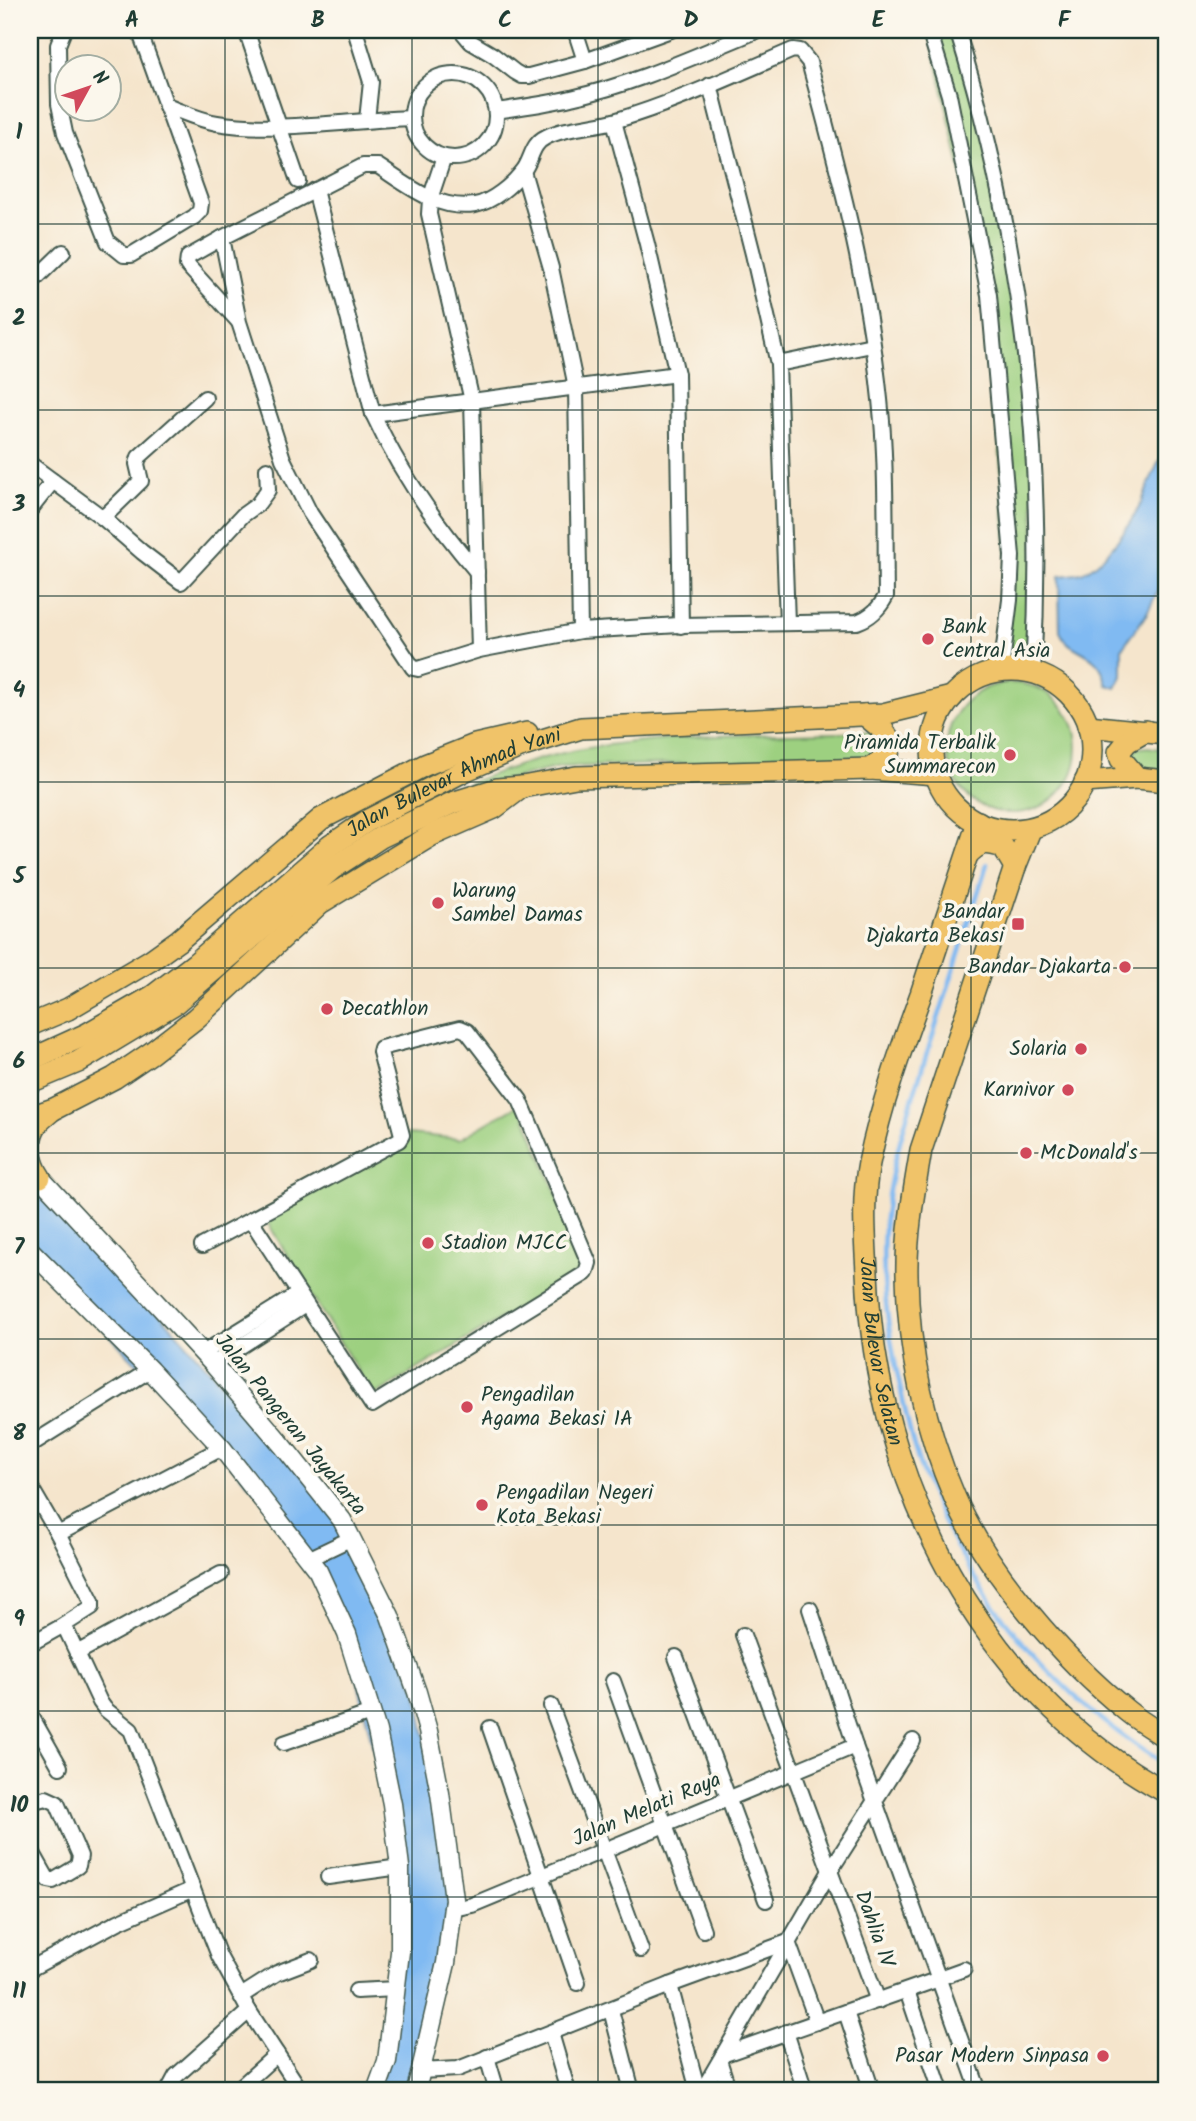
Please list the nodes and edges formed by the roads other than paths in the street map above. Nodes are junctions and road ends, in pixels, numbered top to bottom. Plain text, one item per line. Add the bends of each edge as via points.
1 (64, 30) edge
2 (139, 30) edge
3 (246, 30) edge
4 (355, 30) edge
5 (461, 30) edge
6 (575, 30) edge
7 (671, 30) edge
8 (759, 30) edge
9 (929, 30) edge
10 (957, 30) edge
11 (585, 61) junction
12 (710, 85) junction
13 (166, 106) junction
14 (496, 111) junction
15 (412, 118) junction
16 (367, 120) junction
17 (614, 121) junction
18 (279, 125) junction
19 (444, 157) junction
20 (523, 171) junction
21 (298, 181) dead end
22 (315, 190) junction
23 (430, 199) junction
24 (222, 238) junction
25 (64, 252) dead end
26 (30, 284) edge
27 (239, 322) junction
28 (872, 345) junction
29 (778, 364) junction
30 (677, 373) junction
31 (576, 387) junction
32 (205, 398) dead end
33 (472, 401) junction
34 (373, 414) junction
35 (30, 464) edge
36 (267, 469) dead end
37 (53, 481) junction
38 (30, 510) edge
39 (103, 518) junction
40 (477, 572) junction
41 (787, 623) junction
42 (681, 626) junction
43 (580, 631) junction
44 (479, 650) junction
45 (1001, 671) junction
46 (1033, 673) junction
47 (951, 697) junction
48 (865, 715) junction
49 (1088, 726) junction
50 (581, 728) junction
51 (1156, 732) edge
52 (870, 769) junction
53 (936, 774) junction
54 (1137, 778) junction
55 (1166, 781) edge
56 (1085, 782) junction
57 (522, 787) junction
58 (978, 822) junction
59 (375, 828) junction
60 (1030, 830) junction
61 (968, 854) junction
62 (1014, 867) junction
63 (30, 1025) edge
64 (30, 1060) edge
65 (30, 1082) edge
66 (30, 1099) edge
67 (54, 1109) junction
68 (30, 1117) edge
69 (35, 1172) edge
70 (251, 1220) junction
71 (202, 1247) dead end
72 (30, 1250) edge
73 (301, 1299) junction
74 (208, 1359) junction
75 (150, 1370) junction
76 (30, 1445) edge
77 (222, 1448) junction
78 (30, 1486) edge
79 (58, 1534) junction
80 (352, 1538) junction
81 (308, 1559) junction
82 (220, 1574) dead end
83 (810, 1609) dead end
84 (64, 1625) junction
85 (743, 1635) dead end
86 (30, 1644) edge
87 (78, 1653) junction
88 (676, 1657) dead end
89 (614, 1681) dead end
90 (551, 1706) dead end
91 (371, 1713) junction
92 (30, 1714) edge
93 (490, 1728) dead end
94 (1166, 1737) edge
95 (913, 1741) dead end
96 (284, 1743) dead end
97 (855, 1746) junction
98 (60, 1767) dead end
99 (794, 1771) junction
100 (1166, 1792) edge
101 (728, 1799) junction
102 (875, 1801) junction
103 (30, 1802) edge
104 (665, 1825) junction
105 (30, 1848) edge
106 (604, 1850) junction
107 (400, 1867) junction
108 (830, 1871) junction
109 (327, 1877) dead end
110 (541, 1877) junction
111 (193, 1889) junction
112 (766, 1900) dead end
113 (453, 1909) junction
114 (703, 1930) dead end
115 (788, 1942) junction
116 (641, 1950) dead end
117 (311, 1960) dead end
118 (30, 1969) edge
119 (964, 1969) dead end
120 (939, 1979) junction
121 (578, 1983) dead end
122 (670, 1985) junction
123 (396, 1989) junction
124 (356, 1991) dead end
125 (907, 1991) junction
126 (241, 1996) junction
127 (878, 2001) junction
128 (611, 2010) junction
129 (249, 2011) junction
130 (846, 2012) junction
131 (817, 2022) junction
132 (786, 2032) junction
133 (551, 2033) junction
134 (277, 2054) junction
135 (487, 2057) junction
136 (722, 2059) junction
137 (420, 2071) junction
138 (168, 2091) edge
139 (236, 2091) edge
140 (301, 2091) edge
141 (376, 2091) edge
142 (416, 2091) edge
143 (497, 2091) edge
144 (568, 2091) edge
145 (632, 2091) edge
146 (700, 2091) edge
147 (729, 2091) edge
148 (805, 2091) edge
149 (872, 2091) edge
150 (941, 2091) edge
151 (979, 2091) edge

1 - 13 street via 58,45 65,133 108,242 124,255 131,255 200,211 200,195
2 - 13 street
3 - 18 street
4 - 16 street via 371,82
5 - 11 street via 471,42 522,76
6 - 11 street
7 - 11 street
8 - 14 street via 610,87
9 - 45 street via 949,96 989,295 1012,556
10 - 46 street via 999,190 1023,336 1038,591
12 - 17 street
12 - 28 street via 793,50 809,62 856,249
12 - 29 street
13 - 18 street via 215,122
14 - 15 street via 492,97 478,81 458,74 443,75 420,91
14 - 19 street via 496,125 482,148 471,155
15 - 16 street
15 - 19 street via 422,143
16 - 18 street
17 - 20 street via 539,141
17 - 30 street
18 - 21 street
19 - 23 street
20 - 23 street via 483,203 462,205
20 - 31 street via 551,268
22 - 23 street via 371,165
22 - 24 street
22 - 34 street
23 - 33 street via 432,234
24 - 27 street
24 - 27 street via 188,257 187,265
25 - 26 street
27 - 44 street via 279,449 296,487 408,664 418,669
28 - 29 street
28 - 41 street via 882,421 886,596 874,613 857,622
29 - 41 street
30 - 31 street
30 - 42 street
31 - 33 street
31 - 43 street
32 - 39 street via 136,460 141,481
33 - 34 street
33 - 40 street
34 - 40 street via 421,498
35 - 37 street
36 - 39 street via 268,490 257,505 181,582
37 - 38 street
37 - 39 street
40 - 44 street
41 - 42 street
42 - 43 street
43 - 44 street
45 - 46 main road
45 - 47 main road via 971,681
46 - 49 main road via 1057,684 1076,702
47 - 48 main road, Jalan Bulevar Ahmad Yani
47 - 53 main road via 934,733
48 - 50 main road, Jalan Bulevar Ahmad Yani
48 - 52 main road via 890,741 888,755
49 - 51 main road
49 - 56 main road via 1092,754
50 - 59 main road, Jalan Bulevar Ahmad Yani via 488,761
50 - 63 main road via 527,733 475,745 351,802 312,827 151,960 68,1009
51 - 54 main road via 1127,741 1119,752
52 - 53 main road, Jalan Bulevar Ahmad Yani
52 - 57 main road, Jalan Bulevar Ahmad Yani via 576,777
53 - 58 main road via 945,793
54 - 55 main road
54 - 56 main road
56 - 60 main road via 1065,812
57 - 59 main road, Jalan Bulevar Ahmad Yani via 497,789
57 - 67 main road via 494,808 432,835 320,903 196,1018 114,1078
58 - 60 main road via 993,828
58 - 61 main road, Jalan Bulevar Selatan
59 - 64 main road, Jalan Bulevar Ahmad Yani via 330,846 153,996
59 - 65 main road, Jalan Bulevar Ahmad Yani via 174,1004 78,1062
60 - 62 main road, Jalan Bulevar Selatan
61 - 62 main road via 985,842 1003,847
61 - 100 main road, Jalan Bulevar Selatan via 891,1081 869,1164 864,1216 878,1373 919,1510 945,1567 979,1621 1009,1662 1072,1725 1140,1778
62 - 94 main road, Jalan Bulevar Selatan via 921,1150 907,1275 913,1350 928,1422 955,1498 983,1549 1014,1594 1085,1675 1128,1713
66 - 67 main road
67 - 68 main road
67 - 69 main road via 36,1125 32,1137
69 - 74 street, Jalan Pangeran Jayakarta
70 - 71 street
70 - 73 street
70 - 73 street via 399,1140 402,1135 381,1048 460,1028 520,1100 589,1263 586,1273 375,1405 370,1404
72 - 75 street
73 - 74 street
74 - 80 street, Jalan Pangeran Jayakarta via 308,1477
75 - 76 street
75 - 77 street
77 - 79 street
77 - 81 street
78 - 79 street
79 - 84 street via 92,1601 89,1610
80 - 81 street
80 - 113 street, Jalan Pangeran Jayakarta via 390,1616 424,1718 440,1793
81 - 91 street via 347,1634
82 - 87 street
83 - 97 street
84 - 86 street
84 - 87 street
85 - 99 street, Dahlia lV
87 - 111 street via 100,1702 136,1737
88 - 101 street
89 - 104 street
90 - 106 street
91 - 96 street
91 - 107 street via 392,1804
92 - 98 street
93 - 110 street
95 - 102 street
97 - 99 street, Jalan Melati Raya
97 - 102 street
99 - 101 street, Jalan Melati Raya
99 - 108 street, Dahlia lV
101 - 104 street, Jalan Melati Raya
101 - 112 street
102 - 108 street
102 - 120 street
103 - 105 street via 47,1798 61,1808 80,1856 78,1866 48,1880
104 - 106 street, Jalan Melati Raya
104 - 114 street
106 - 110 street, Jalan Melati Raya
106 - 116 street
107 - 109 street
107 - 123 street
108 - 115 street
108 - 127 street, Dahlia lV
110 - 113 street, Jalan Melati Raya
110 - 121 street
111 - 118 street
111 - 126 street via 219,1956
113 - 137 street, Jalan Pangeran Jayakarta via 446,1963
115 - 122 street
115 - 131 street
115 - 136 street
117 - 126 street via 277,1973
119 - 120 street
120 - 125 street
120 - 151 street
122 - 128 street
122 - 146 street
123 - 124 street
123 - 141 street via 387,2061
125 - 127 street
125 - 150 street
126 - 129 street
127 - 130 street
128 - 133 street
128 - 145 street
129 - 134 street
129 - 138 street via 176,2076
130 - 131 street
130 - 149 street
131 - 132 street
132 - 136 street
132 - 148 street
133 - 135 street
133 - 144 street
134 - 139 street
134 - 140 street
135 - 137 street via 458,2069
135 - 143 street
136 - 146 street
136 - 147 street
137 - 142 street, Jalan Pangeran Jayakarta

